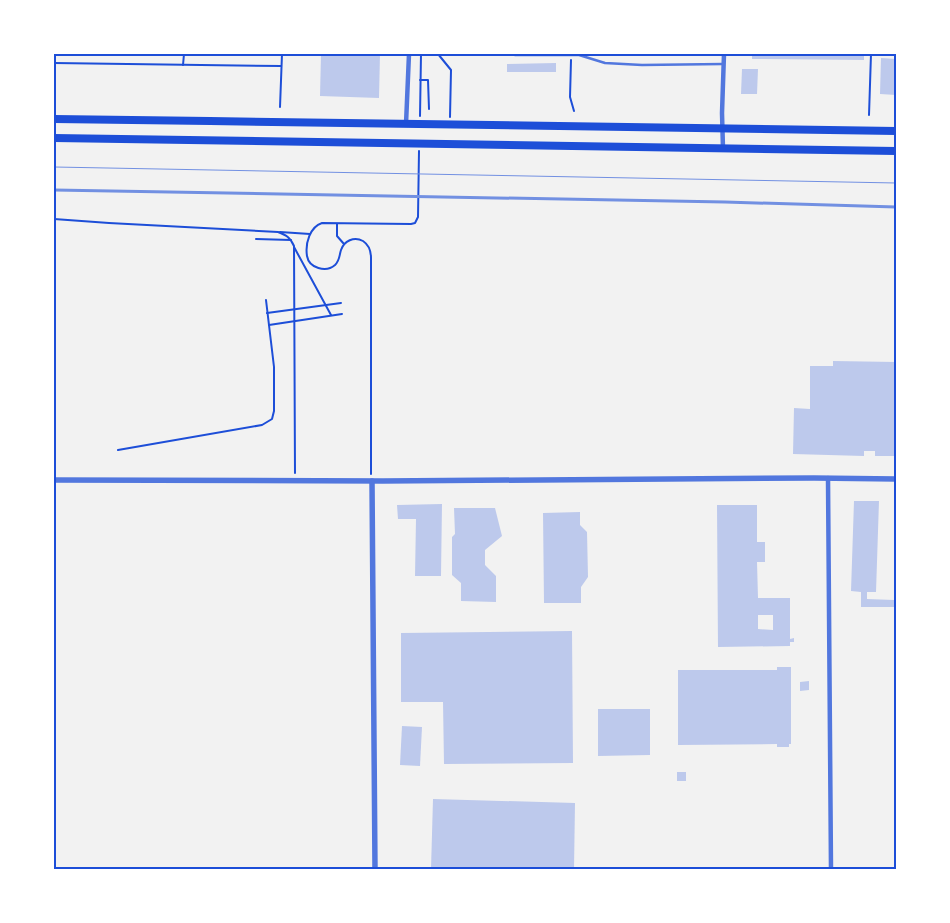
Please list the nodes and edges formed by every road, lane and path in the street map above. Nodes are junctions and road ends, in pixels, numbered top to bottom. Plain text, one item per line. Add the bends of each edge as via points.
1 (184, 54) edge
2 (282, 54) edge
3 (408, 54) edge
4 (421, 54) edge
5 (438, 54) edge
6 (515, 54) edge
7 (724, 54) edge
8 (871, 54) edge
9 (571, 55) junction
10 (54, 63) edge
11 (723, 64) junction
12 (183, 65) junction
13 (281, 66) junction
14 (420, 80) junction
15 (280, 107) dead end
16 (429, 109) dead end
17 (451, 109) dead end
18 (574, 111) dead end
19 (869, 115) dead end
20 (54, 119) edge
21 (420, 121) dead end
22 (406, 124) junction
23 (723, 128) junction
24 (896, 131) edge
25 (54, 138) edge
26 (419, 149) dead end
27 (723, 149) junction
28 (896, 151) edge
29 (54, 218) edge
30 (337, 224) junction
31 (278, 232) junction
32 (310, 234) junction
33 (256, 239) dead end
34 (291, 240) junction
35 (344, 244) junction
36 (294, 246) junction
37 (266, 300) dead end
38 (341, 302) dead end
39 (326, 305) junction
40 (294, 310) junction
41 (268, 313) junction
42 (342, 314) dead end
43 (331, 316) junction
44 (294, 321) junction
45 (269, 325) junction
46 (118, 450) dead end
47 (371, 465) dead end
48 (828, 478) junction
49 (896, 479) edge
50 (54, 480) edge
51 (295, 481) junction
52 (372, 481) junction
53 (375, 869) edge
54 (831, 869) edge

1 - 12 path
2 - 13 path
3 - 22 street
4 - 14 path
5 - 17 path via 451,70
6 - 9 lane
7 - 11 street
8 - 19 path
9 - 11 lane via 605,63
9 - 18 path via 570,97
10 - 12 path
11 - 23 street
12 - 13 path
13 - 15 path
14 - 16 path via 428,80
14 - 21 path
20 - 22 main road
22 - 23 main road
23 - 24 main road
23 - 27 street
25 - 27 main road
26 - 30 path via 417,220 411,224
27 - 28 main road
29 - 31 path
30 - 32 path via 318,224
30 - 35 path via 337,236
31 - 32 path
31 - 34 path
32 - 35 path via 308,259 319,268 335,265
33 - 34 path
34 - 36 path
35 - 47 path via 352,239 361,240 368,245 371,254
36 - 39 path
36 - 40 path
37 - 41 path
38 - 39 path
39 - 40 path
39 - 43 path
40 - 41 path
40 - 44 path
41 - 45 path
42 - 43 path
43 - 44 path
44 - 45 path
44 - 51 path
45 - 46 path via 274,368 272,419 262,425
48 - 49 street
48 - 52 street
48 - 54 street
50 - 51 street
51 - 52 street
52 - 53 street

